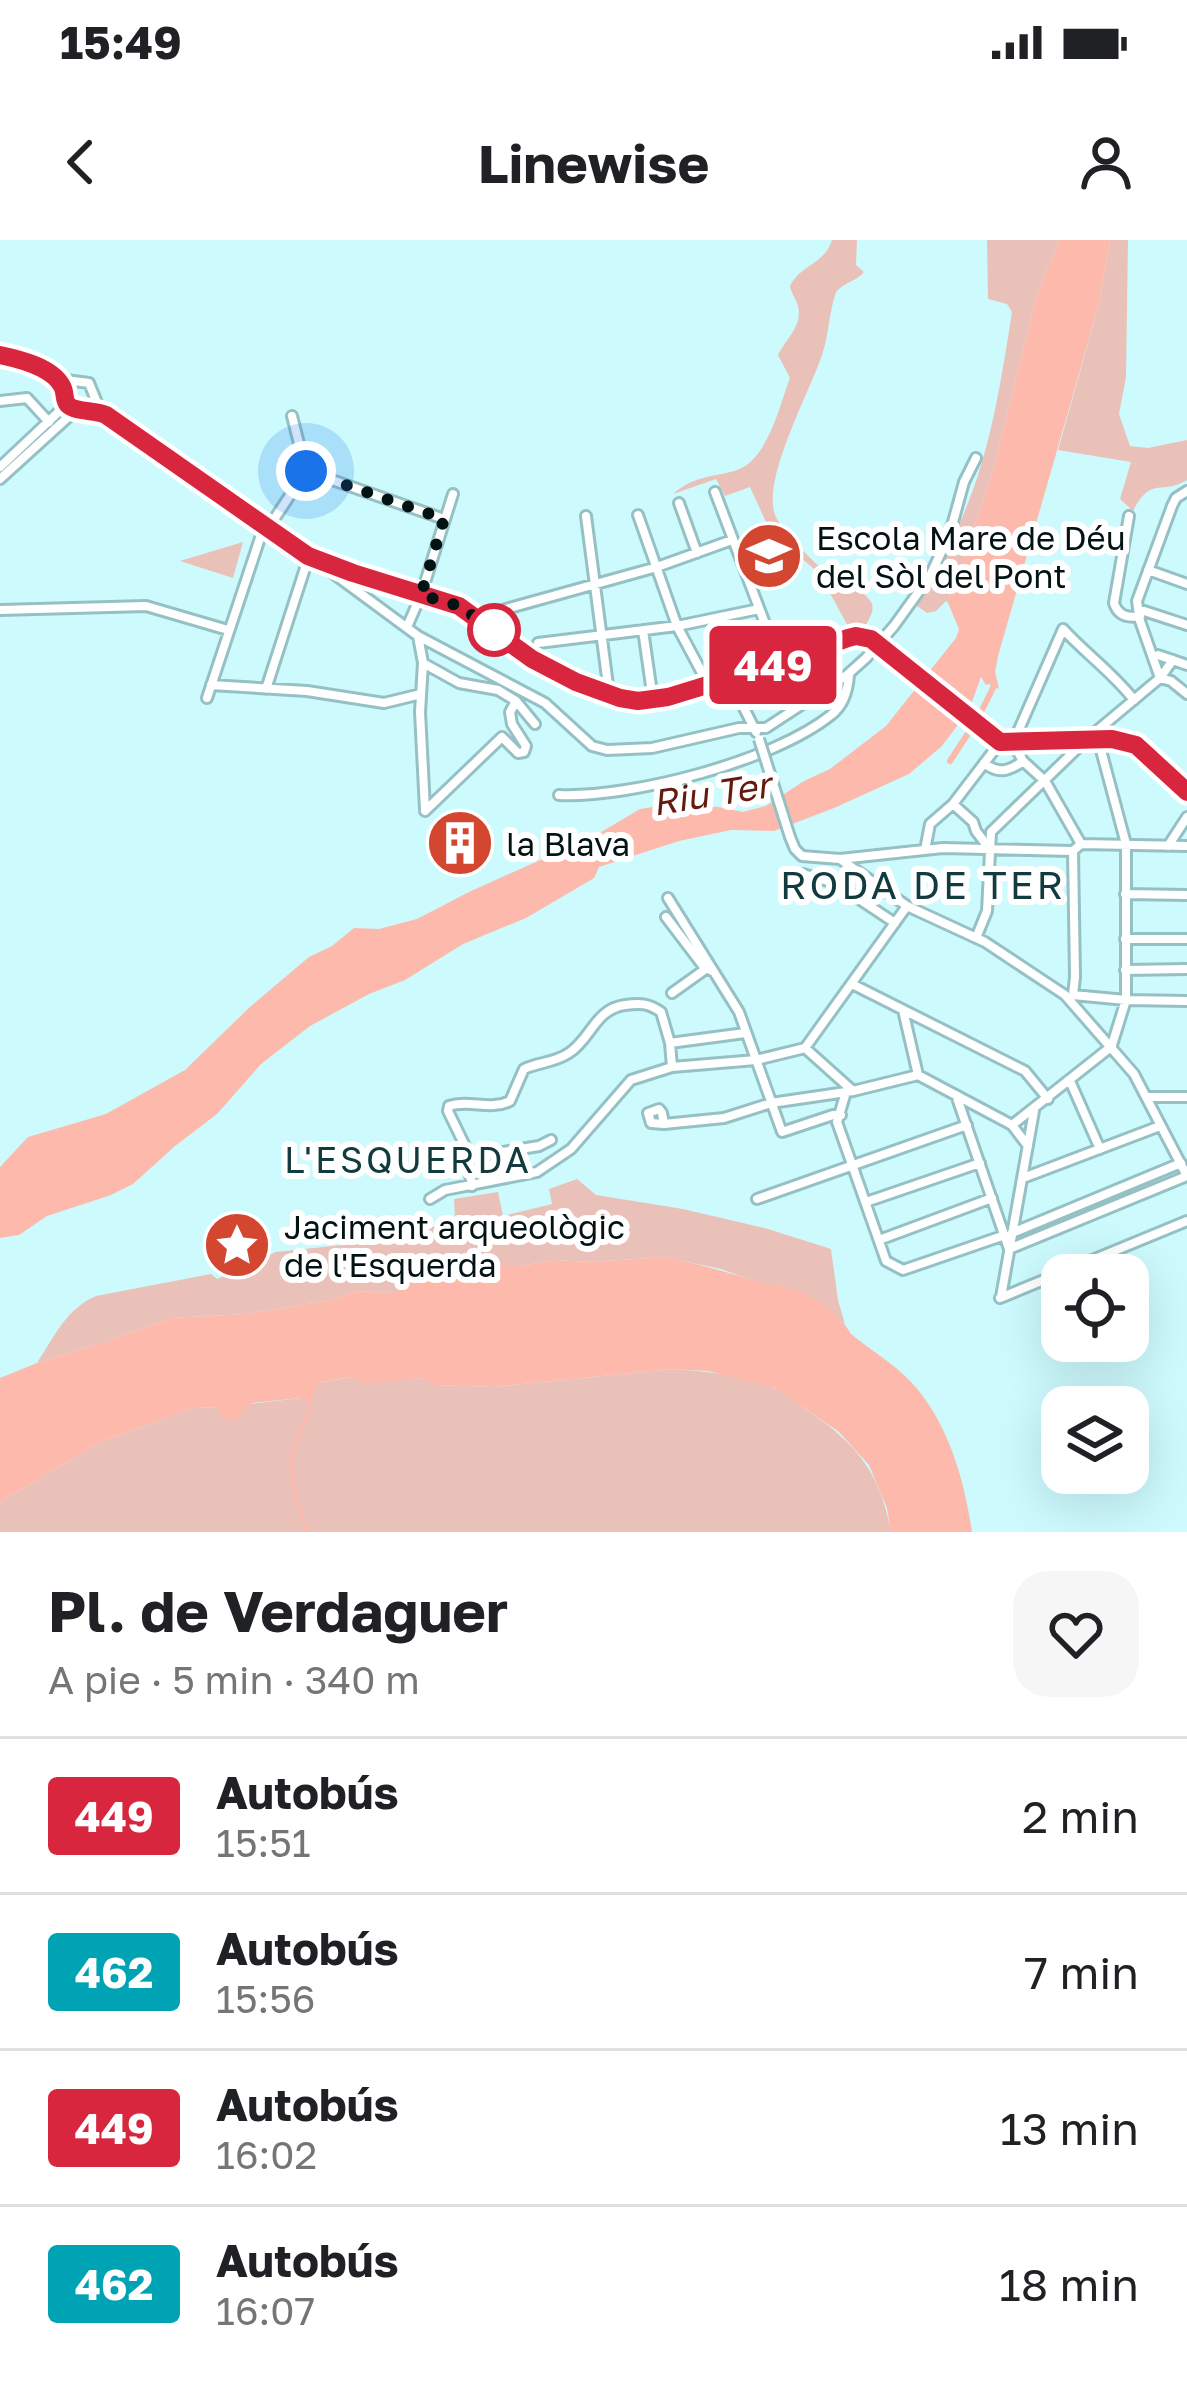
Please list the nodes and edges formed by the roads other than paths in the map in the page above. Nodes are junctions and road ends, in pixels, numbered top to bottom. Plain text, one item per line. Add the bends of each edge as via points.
1 (0, 356) edge
2 (53, 377) junction
3 (74, 381) junction
4 (64, 393) junction
5 (0, 400) edge
6 (94, 400) junction
7 (76, 408) junction
8 (106, 415) junction
9 (292, 416) dead end
10 (49, 422) junction
11 (976, 458) dead end
12 (0, 466) edge
13 (306, 471) junction
14 (0, 479) edge
15 (1187, 491) edge
16 (715, 492) dead end
17 (453, 494) dead end
18 (679, 503) dead end
19 (638, 515) dead end
20 (586, 516) dead end
21 (1129, 516) dead end
22 (444, 519) junction
23 (267, 525) junction
24 (732, 540) junction
25 (697, 553) junction
26 (308, 556) junction
27 (656, 567) junction
28 (1148, 570) junction
29 (595, 582) junction
30 (1187, 584) edge
31 (421, 595) junction
32 (759, 609) junction
33 (0, 610) edge
34 (1139, 613) junction
35 (476, 617) junction
36 (1187, 625) edge
37 (677, 626) junction
38 (407, 627) junction
39 (229, 630) junction
40 (643, 630) junction
41 (602, 635) junction
42 (418, 636) junction
43 (538, 644) dead end
44 (1158, 656) dead end
45 (1173, 660) junction
46 (423, 663) junction
47 (779, 663) junction
48 (1187, 665) edge
49 (849, 673) junction
50 (1160, 678) junction
51 (730, 680) junction
52 (212, 685) junction
53 (709, 686) junction
54 (266, 688) junction
55 (609, 693) junction
56 (421, 694) junction
57 (1187, 694) edge
58 (207, 698) dead end
59 (652, 700) junction
60 (1133, 700) junction
61 (517, 701) junction
62 (535, 724) dead end
63 (757, 734) junction
64 (1093, 739) junction
65 (1013, 743) junction
66 (995, 744) junction
67 (1023, 761) junction
68 (983, 763) junction
69 (1045, 781) junction
70 (1187, 792) edge
71 (559, 795) dead end
72 (952, 804) junction
73 (1187, 817) edge
74 (1126, 844) junction
75 (1168, 846) junction
76 (1187, 847) edge
77 (1077, 848) junction
78 (990, 849) junction
79 (925, 850) junction
80 (840, 860) junction
81 (803, 874) dead end
82 (1125, 894) junction
83 (1187, 895) edge
84 (668, 898) dead end
85 (907, 907) junction
86 (666, 916) dead end
87 (895, 922) junction
88 (976, 938) junction
89 (1125, 939) junction
90 (1187, 939) edge
91 (1187, 969) edge
92 (711, 970) junction
93 (1126, 970) junction
94 (852, 984) junction
95 (672, 993) dead end
96 (1069, 995) junction
97 (1126, 1000) junction
98 (1187, 1001) edge
99 (903, 1009) junction
100 (746, 1033) junction
101 (670, 1043) junction
102 (1112, 1046) junction
103 (805, 1048) junction
104 (756, 1060) junction
105 (672, 1067) junction
106 (918, 1075) junction
107 (1070, 1081) junction
108 (849, 1092) junction
109 (956, 1095) junction
110 (1146, 1097) junction
111 (1187, 1097) edge
112 (1048, 1099) junction
113 (771, 1103) junction
114 (1034, 1110) junction
115 (841, 1115) junction
116 (664, 1124) dead end
117 (967, 1125) junction
118 (1012, 1125) junction
119 (1161, 1125) junction
120 (550, 1140) dead end
121 (1028, 1146) junction
122 (1100, 1149) junction
123 (467, 1158) junction
124 (980, 1162) junction
125 (1180, 1163) junction
126 (853, 1166) junction
127 (1187, 1176) edge
128 (1022, 1179) junction
129 (472, 1186) junction
130 (992, 1198) junction
131 (430, 1199) dead end
132 (757, 1199) dead end
133 (866, 1202) junction
134 (1187, 1221) edge
135 (1008, 1234) junction
136 (879, 1240) junction
137 (1009, 1249) junction

1 - 2 street
2 - 3 street
2 - 4 street
3 - 4 street
3 - 6 street via 89,383
4 - 7 street
5 - 10 street via 27,398
6 - 7 street
6 - 8 street
7 - 8 street
7 - 10 street
7 - 14 street
8 - 23 street
9 - 13 street
10 - 12 street
11 - 49 street via 930,576
13 - 22 street
13 - 23 street
15 - 28 street via 1172,506
16 - 24 street
17 - 22 street
18 - 25 street
19 - 27 street
20 - 29 street
21 - 34 street via 1114,603 1130,618
22 - 31 street
23 - 26 street
23 - 39 street
24 - 25 street
24 - 32 street
25 - 27 street
26 - 31 street
26 - 38 street
26 - 54 street
27 - 29 street
27 - 37 street
28 - 30 street
28 - 34 street
29 - 35 street
29 - 41 street
31 - 35 street
31 - 38 street
32 - 37 street
32 - 47 street
33 - 39 street via 146,606
34 - 36 street
34 - 50 street
35 - 55 street via 532,659
37 - 40 street
37 - 53 street
38 - 42 street
39 - 52 street
40 - 41 street
40 - 59 street
41 - 43 street
41 - 55 street
42 - 46 street
42 - 63 street via 545,703 592,746 652,748 739,728
44 - 45 street
45 - 48 street
45 - 50 street
46 - 56 street
46 - 61 street
47 - 51 street
47 - 66 street, bridge via 848,638 871,639
49 - 63 street
49 - 71 street via 834,713 784,744 652,786
50 - 57 street
50 - 60 street
51 - 53 street
51 - 63 street
52 - 54 street
52 - 58 street
53 - 59 street
54 - 56 street via 384,703
55 - 59 street
56 - 61 street via 425,811 502,737 524,752 510,712
60 - 64 street
60 - 65 street via 1063,629
61 - 62 street
63 - 80 street, bridge via 795,850
64 - 65 street
64 - 69 street
64 - 70 street via 1136,745
64 - 74 street
65 - 66 street
65 - 67 street
66 - 68 street
67 - 68 street via 1003,771
67 - 69 street
68 - 72 street
69 - 77 street
69 - 78 street via 1001,820
72 - 78 street
72 - 79 street via 931,824
73 - 75 street
74 - 75 street
74 - 77 street
74 - 82 street
75 - 76 street
77 - 78 street
77 - 96 street
78 - 79 street
78 - 88 street via 987,911
79 - 80 street
80 - 85 street
81 - 87 street via 835,883
82 - 83 street
82 - 89 street
84 - 92 street
85 - 87 street
85 - 88 street
86 - 92 street
87 - 94 street
88 - 96 street
89 - 90 street
89 - 93 street
91 - 93 street
92 - 95 street
92 - 100 street
93 - 97 street
94 - 99 street
94 - 103 street
96 - 97 street
96 - 102 street
97 - 98 street
97 - 102 street
99 - 106 street
99 - 112 street via 1025,1070
100 - 101 street
100 - 104 street
101 - 105 street
101 - 123 street via 652,1006 607,1011 566,1056 524,1069 503,1105 449,1106
102 - 107 street
102 - 110 street
103 - 104 street
103 - 108 street
104 - 105 street
104 - 113 street
105 - 129 street via 631,1080 571,1149 537,1172
106 - 108 street
106 - 109 street
107 - 112 street
107 - 122 street
108 - 113 street
108 - 115 street
109 - 117 street
109 - 118 street
110 - 111 street
110 - 119 street
112 - 114 street
113 - 115 street via 782,1132
113 - 116 street
114 - 118 street
114 - 121 street
115 - 126 street
117 - 124 street
117 - 126 street
118 - 121 street
119 - 122 street
119 - 125 street
120 - 123 street
121 - 128 street
122 - 128 street
123 - 129 street
124 - 130 street
124 - 133 street
125 - 127 street
125 - 135 street
126 - 132 street
126 - 133 street
127 - 137 street
128 - 135 street
129 - 131 street
130 - 135 street
130 - 136 street
133 - 136 street
134 - 137 street via 1000,1298
135 - 136 street via 903,1270 886,1262
135 - 137 street

